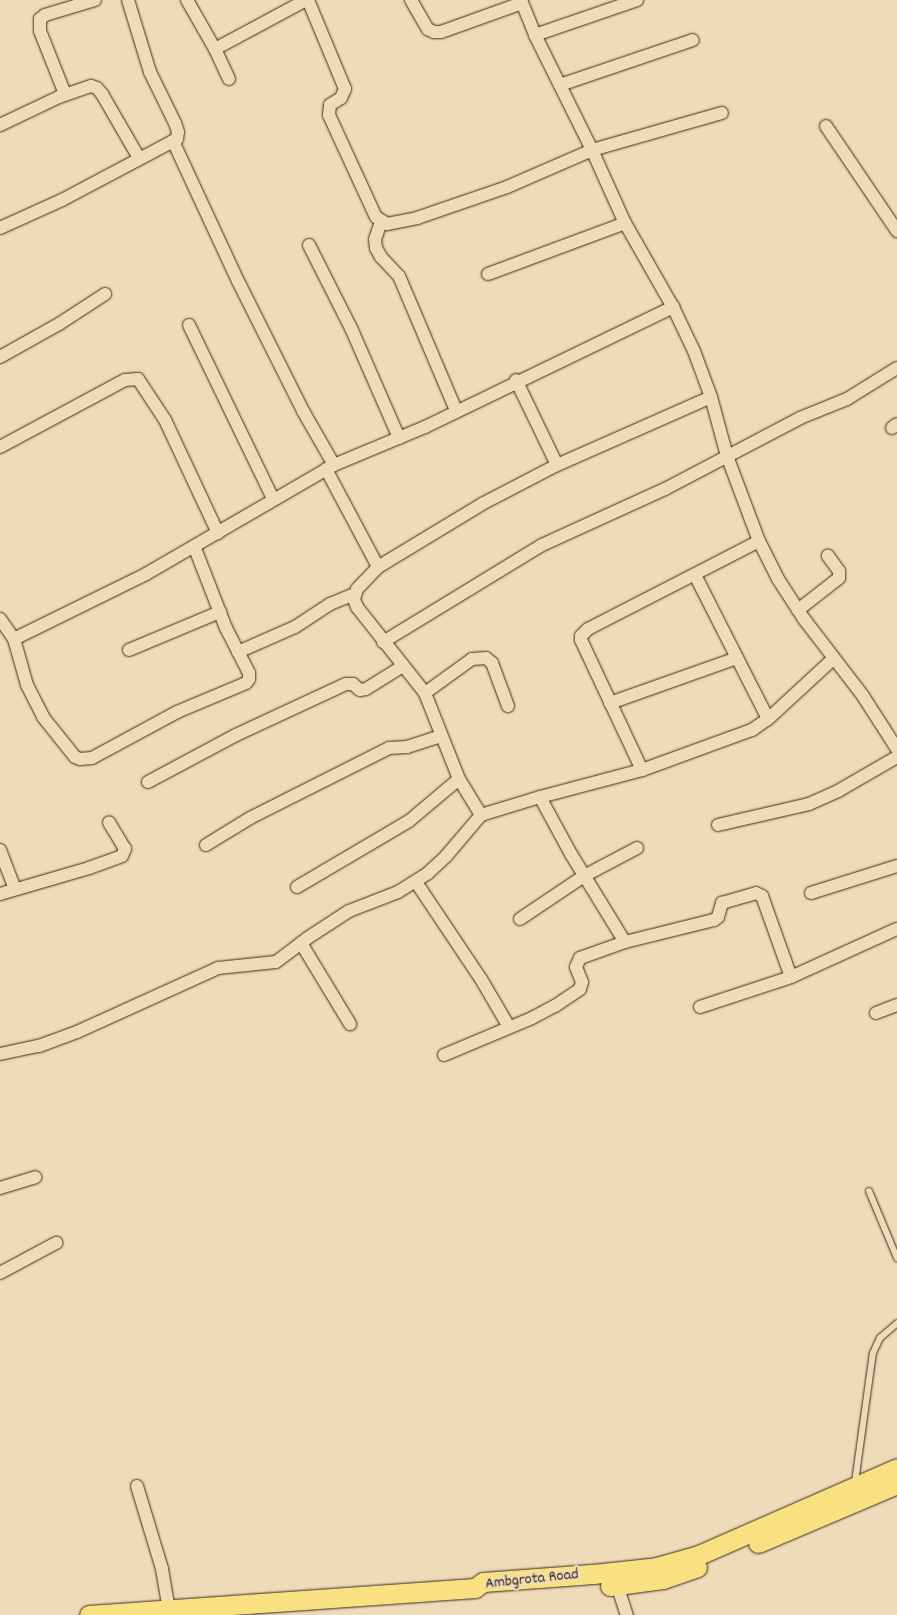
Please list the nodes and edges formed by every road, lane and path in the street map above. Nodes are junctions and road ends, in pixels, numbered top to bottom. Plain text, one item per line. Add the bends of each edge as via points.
1 (95, 0) edge
2 (128, 0) edge
3 (186, 0) edge
4 (307, 0) edge
5 (411, 0) edge
6 (637, 0) edge
7 (521, 2) edge
8 (535, 35) junction
9 (693, 40) dead end
10 (215, 49) junction
11 (229, 79) dead end
12 (560, 85) junction
13 (65, 94) junction
14 (722, 113) dead end
15 (0, 125) edge
16 (826, 126) dead end
17 (173, 141) junction
18 (592, 150) junction
19 (139, 158) junction
20 (380, 222) junction
21 (625, 223) junction
22 (0, 228) edge
23 (897, 231) edge
24 (309, 245) dead end
25 (488, 274) dead end
26 (105, 294) dead end
27 (673, 307) junction
28 (189, 325) dead end
29 (0, 357) edge
30 (897, 368) edge
31 (516, 380) junction
32 (711, 397) junction
33 (456, 410) junction
34 (399, 438) junction
35 (0, 447) edge
36 (727, 456) junction
37 (557, 465) junction
38 (330, 467) junction
39 (273, 499) junction
40 (218, 533) junction
41 (759, 541) junction
42 (194, 546) junction
43 (828, 556) dead end
44 (378, 568) junction
45 (695, 575) junction
46 (355, 594) junction
47 (798, 610) junction
48 (220, 612) junction
49 (0, 619) edge
50 (14, 639) junction
51 (383, 642) junction
52 (129, 650) dead end
53 (238, 652) junction
54 (737, 658) junction
55 (833, 659) junction
56 (402, 666) junction
57 (425, 693) junction
58 (610, 703) junction
59 (508, 706) dead end
60 (768, 719) junction
61 (440, 736) junction
62 (897, 749) edge
63 (897, 757) edge
64 (642, 770) junction
65 (459, 779) junction
66 (148, 782) dead end
67 (540, 797) junction
68 (481, 815) junction
69 (109, 822) dead end
70 (718, 825) dead end
71 (206, 845) dead end
72 (637, 848) dead end
73 (0, 850) edge
74 (897, 866) edge
75 (584, 876) junction
76 (416, 882) junction
77 (296, 887) dead end
78 (15, 889) junction
79 (811, 893) dead end
80 (0, 894) edge
81 (520, 919) dead end
82 (897, 929) edge
83 (625, 942) junction
84 (301, 943) junction
85 (791, 976) junction
86 (897, 1005) edge
87 (700, 1007) dead end
88 (876, 1013) dead end
89 (350, 1024) dead end
90 (509, 1027) junction
91 (0, 1054) edge
92 (444, 1055) dead end
93 (35, 1177) dead end
94 (0, 1188) edge
95 (869, 1191) dead end
96 (56, 1242) dead end
97 (897, 1258) edge
98 (0, 1273) edge
99 (897, 1323) edge
100 (897, 1468) edge
101 (897, 1484) edge
102 (137, 1486) dead end
103 (854, 1488) junction
104 (617, 1585) junction
105 (475, 1588) junction
106 (169, 1610) junction
107 (89, 1615) edge
108 (627, 1615) edge

1 - 13 street via 40,19 40,31
2 - 17 street via 150,72 178,132
3 - 10 street
4 - 10 street
4 - 20 street via 345,89 341,98 330,105 329,115
5 - 7 street via 428,29 434,32
6 - 8 street
7 - 8 street
8 - 12 street
9 - 12 street
10 - 11 street
12 - 18 street
13 - 15 street
13 - 19 street via 83,87 97,88
14 - 18 street
16 - 23 street
17 - 19 street
17 - 38 street
18 - 20 street via 460,204 394,224
18 - 21 street
19 - 22 street via 62,200
20 - 33 street via 376,248 399,276
21 - 25 street
21 - 27 street
24 - 34 street via 351,328
26 - 29 street
27 - 31 street
27 - 32 street
28 - 39 street
30 - 36 street via 847,399 800,418
31 - 33 street
31 - 37 street
32 - 36 street
32 - 37 street
33 - 34 street
34 - 38 street
35 - 40 street via 117,384 138,378 164,420
36 - 41 street
36 - 51 street via 657,493 542,545
37 - 44 street via 482,504
38 - 39 street
38 - 44 street
39 - 40 street
40 - 42 street
41 - 45 street
41 - 47 street
42 - 48 street
42 - 50 street via 108,594
43 - 47 street via 839,571 839,578
44 - 46 street
45 - 54 street
45 - 58 street via 584,632 581,640
46 - 51 street via 358,607
46 - 53 street via 330,604 295,627
47 - 55 street
48 - 52 street
48 - 53 street
49 - 50 street
50 - 53 street via 34,702 75,757 80,759 92,758 178,712 246,683 249,672
51 - 56 street
54 - 58 street
54 - 60 street
55 - 60 street
55 - 62 street
56 - 57 street
56 - 66 street via 366,689 346,684 236,735
57 - 59 street via 472,659 486,658 492,663
57 - 61 street
58 - 64 street
60 - 64 street via 752,730
61 - 65 street
61 - 71 street via 407,747 389,748 250,818
63 - 70 street via 808,804
64 - 67 street
65 - 68 street
65 - 77 street via 409,821
67 - 68 street
67 - 75 street
68 - 76 street via 447,855
69 - 78 street via 124,849 122,856
72 - 75 street
73 - 78 street
74 - 79 street
75 - 81 street
75 - 83 street
76 - 84 street via 349,911
76 - 90 street
78 - 80 street
82 - 85 street
83 - 85 street via 714,920 722,903 760,894
83 - 90 street via 580,958 576,967 582,982 580,990 556,1006
84 - 89 street
84 - 91 street via 276,962 218,968 77,1032 39,1046
85 - 87 street
86 - 88 street
90 - 92 street
93 - 94 street
95 - 97 lane
96 - 98 street
99 - 103 lane via 880,1338 873,1353
100 - 103 main road, Ambgrota Road
101 - 104 main road via 677,1576
102 - 106 street via 160,1561
103 - 105 main road, Ambgrota Road via 699,1555 673,1563 609,1573 483,1582
104 - 105 main road via 484,1594
104 - 108 street
105 - 106 main road, Ambgrota Road
106 - 107 main road, Ambgrota Road

